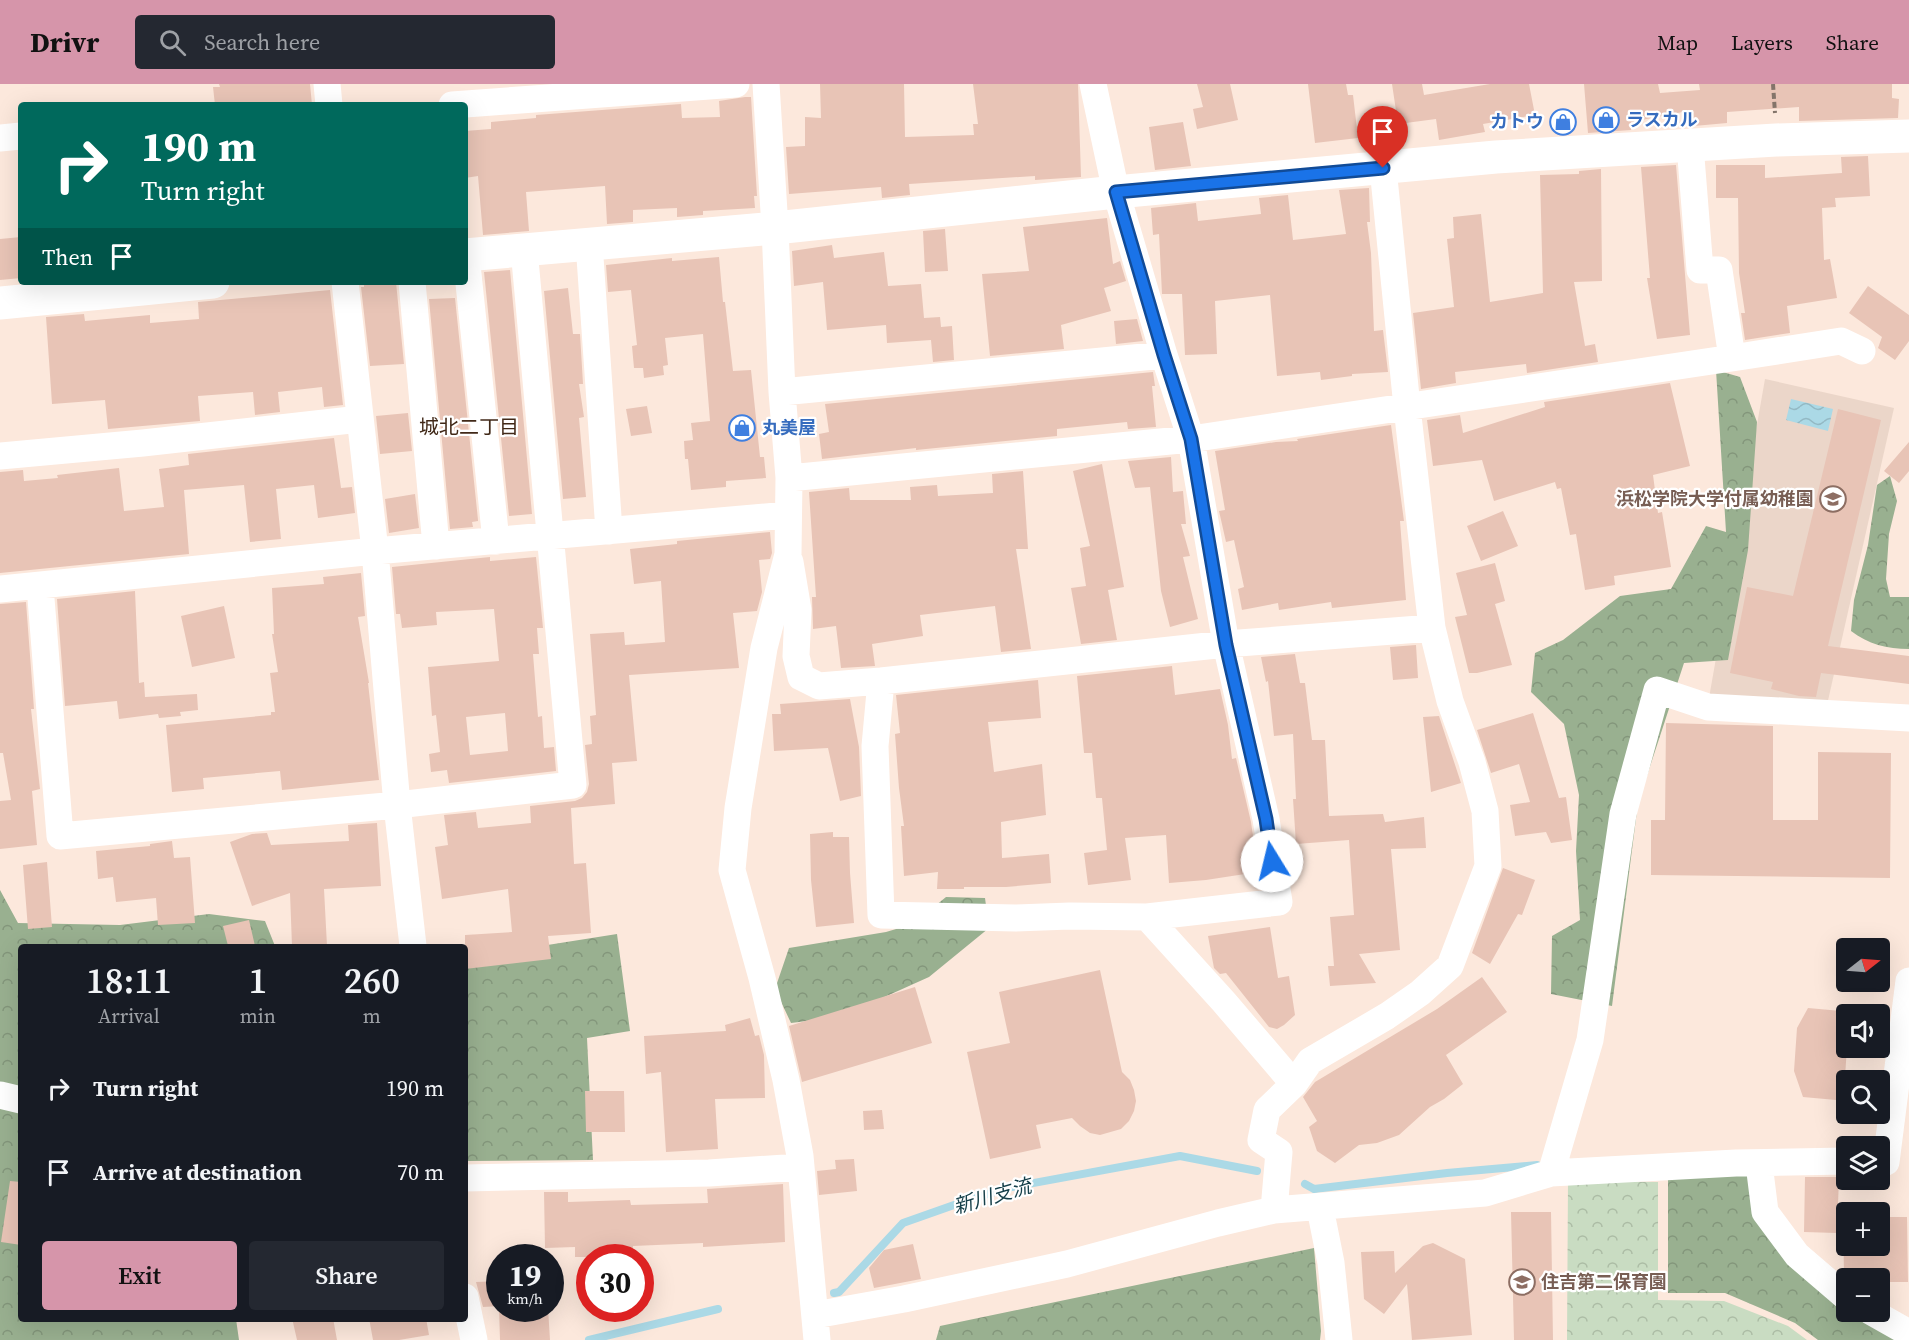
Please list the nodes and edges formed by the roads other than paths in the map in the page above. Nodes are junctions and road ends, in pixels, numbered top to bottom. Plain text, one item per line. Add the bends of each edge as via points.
1 (327, 84) edge
2 (736, 84) edge
3 (766, 84) edge
4 (1093, 84) edge
5 (329, 102) edge
6 (468, 104) edge
7 (18, 136) edge
8 (1909, 136) edge
9 (0, 138) edge
10 (1690, 145) junction
11 (1383, 168) junction
12 (1116, 192) junction
13 (775, 228) junction
14 (590, 243) junction
15 (524, 249) junction
16 (468, 255) edge
17 (468, 283) edge
18 (183, 285) edge
19 (345, 285) edge
20 (412, 285) edge
21 (0, 303) edge
22 (1862, 351) dead end
23 (1164, 355) junction
24 (1732, 358) junction
25 (782, 392) junction
26 (1407, 407) junction
27 (360, 419) junction
28 (1191, 439) junction
29 (0, 456) edge
30 (789, 478) junction
31 (788, 516) junction
32 (609, 531) junction
33 (550, 536) junction
34 (496, 541) junction
35 (436, 546) junction
36 (375, 551) junction
37 (788, 554) junction
38 (40, 586) junction
39 (0, 589) edge
40 (1432, 628) junction
41 (1226, 645) junction
42 (881, 681) junction
43 (1909, 718) edge
44 (397, 805) junction
45 (1147, 917) junction
46 (413, 944) edge
47 (1909, 981) edge
48 (1294, 1084) junction
49 (0, 1095) edge
50 (18, 1099) edge
51 (1836, 1161) edge
52 (1892, 1162) edge
53 (1759, 1164) junction
54 (800, 1167) junction
55 (1551, 1173) junction
56 (468, 1178) edge
57 (1320, 1208) junction
58 (1274, 1210) junction
59 (1836, 1288) edge
60 (468, 1311) edge
61 (1890, 1322) edge
62 (816, 1327) edge
63 (1909, 1333) edge
64 (474, 1340) edge
65 (1339, 1340) edge

1 - 5 street
2 - 6 street
3 - 13 street
4 - 12 street
7 - 9 street
8 - 10 street
10 - 11 street
10 - 24 street via 1700,270 1719,270
11 - 12 street
11 - 26 street
12 - 13 street
12 - 23 street
13 - 14 street
13 - 25 street
14 - 15 street
14 - 32 street
15 - 16 street
15 - 33 street
17 - 34 street
18 - 21 street
19 - 27 street
20 - 35 street
22 - 24 street via 1840,342
23 - 25 street
23 - 28 street
24 - 26 street
25 - 30 street
26 - 28 street
26 - 40 street
27 - 29 street
27 - 36 street
28 - 30 street
28 - 41 street
30 - 31 street
31 - 32 street
31 - 37 street
32 - 33 street
33 - 34 street
33 - 44 street via 573,785
34 - 35 street
35 - 36 street
36 - 38 street
36 - 44 street
37 - 42 street via 798,610 796,656 801,677 819,686
37 - 54 street via 764,648 732,870 786,1080
38 - 39 street
38 - 44 street via 60,836
40 - 41 street
40 - 48 street via 1450,701 1485,811 1488,866 1450,966 1387,1016 1310,1061
41 - 42 street
41 - 45 street via 1266,819 1279,902
42 - 45 street via 875,746 880,915
43 - 55 street via 1708,707 1657,690 1623,814 1590,1040
44 - 46 street
45 - 48 street
47 - 52 street
48 - 58 street via 1267,1110 1261,1140 1279,1152
49 - 50 street
51 - 53 street
53 - 55 street
53 - 59 street via 1765,1212 1797,1255
54 - 56 street via 709,1173
54 - 62 street
55 - 57 street via 1485,1193
57 - 58 street
57 - 65 street via 1331,1263
58 - 62 street via 1067,1264 904,1299
60 - 64 street
61 - 63 street

